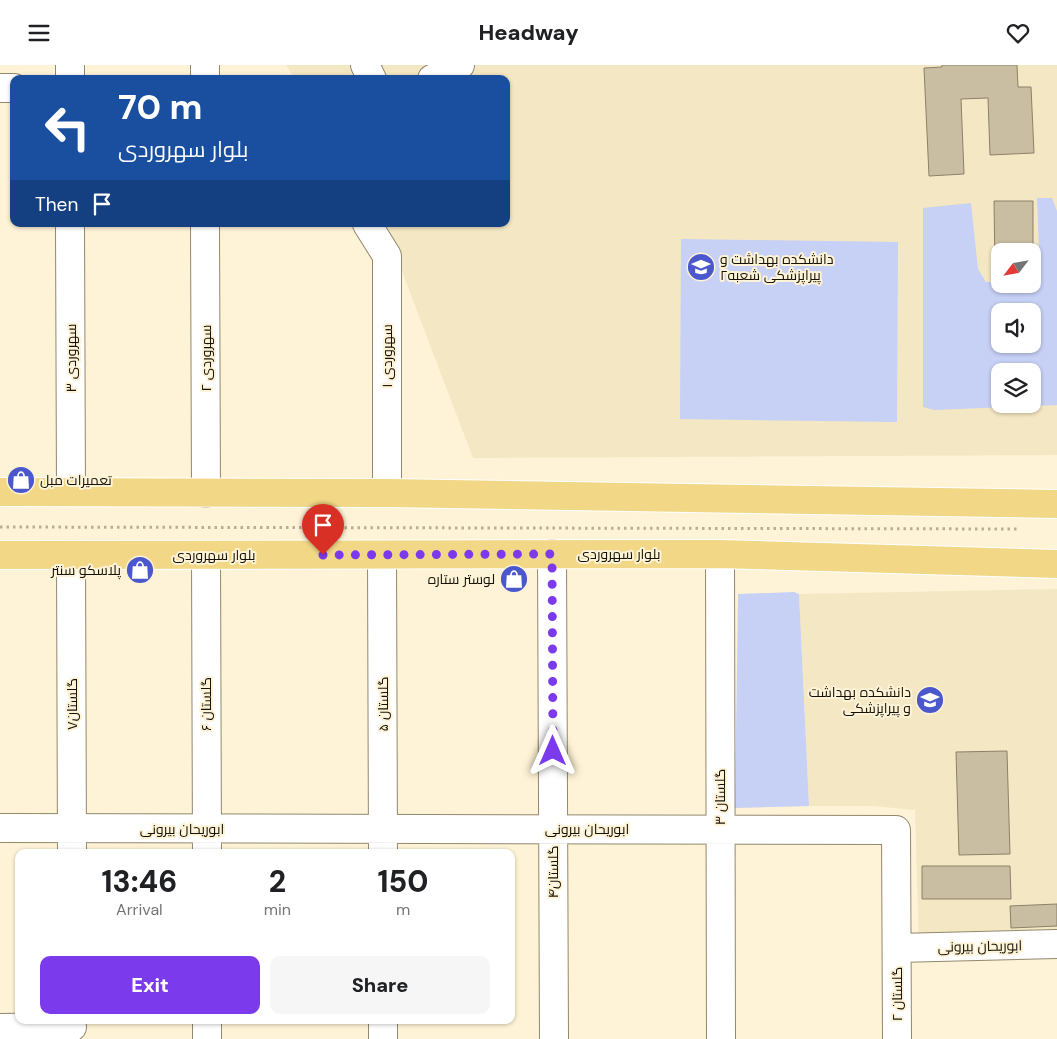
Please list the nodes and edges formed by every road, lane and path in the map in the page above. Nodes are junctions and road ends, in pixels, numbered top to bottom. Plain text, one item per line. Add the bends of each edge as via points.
1 (460, 65) edge
2 (440, 75) edge
3 (70, 227) edge
4 (205, 227) edge
5 (369, 227) edge
6 (0, 492) edge
7 (71, 492) junction
8 (206, 493) junction
9 (387, 493) junction
10 (1056, 504) edge
11 (0, 527) edge
12 (1028, 529) dead end
13 (552, 554) junction
14 (720, 554) junction
15 (0, 555) edge
16 (71, 555) junction
17 (206, 555) junction
18 (382, 555) junction
19 (1055, 562) edge
20 (0, 828) edge
21 (553, 829) junction
22 (720, 829) junction
23 (72, 841) edge
24 (207, 841) edge
25 (383, 841) edge
26 (1057, 944) edge
27 (897, 948) junction
28 (207, 1024) edge
29 (383, 1024) edge
30 (0, 1027) edge
31 (72, 1029) edge
32 (207, 1039) edge
33 (384, 1039) edge
34 (554, 1039) edge
35 (721, 1039) edge
36 (897, 1039) edge

1 - 2 street
3 - 7 street, سهروردی ۳
4 - 8 street, سهروردی ۲
5 - 9 street, سهروردی ۱ via 388,256
6 - 7 main road
7 - 8 main road
8 - 9 main road
9 - 10 main road
11 - 12 path
13 - 14 main road, بلوار سهروردی
13 - 18 main road, بلوار سهروردی
13 - 21 street, گلستان۴
14 - 19 main road, بلوار سهروردی
14 - 22 street, گلستان ۳
15 - 16 main road, بلوار سهروردی
16 - 17 main road, بلوار سهروردی
16 - 23 street, گلستان۷
17 - 18 main road, بلوار سهروردی
17 - 24 street, گلستان ۶
18 - 25 street, گلستان ۵
20 - 23 street, ابوریحان بیرونی
21 - 22 street, ابوریحان بیرونی
21 - 25 street, ابوریحان بیرونی
21 - 34 street, گلستان۴
22 - 27 street, ابوریحان بیرونی via 896,830
22 - 35 street, گلستان ۳
23 - 24 street, ابوریحان بیرونی
24 - 25 street, ابوریحان بیرونی
26 - 27 street, ابوریحان بیرونی
27 - 36 street, گلستان ۲
28 - 32 street
29 - 33 street
30 - 31 street

